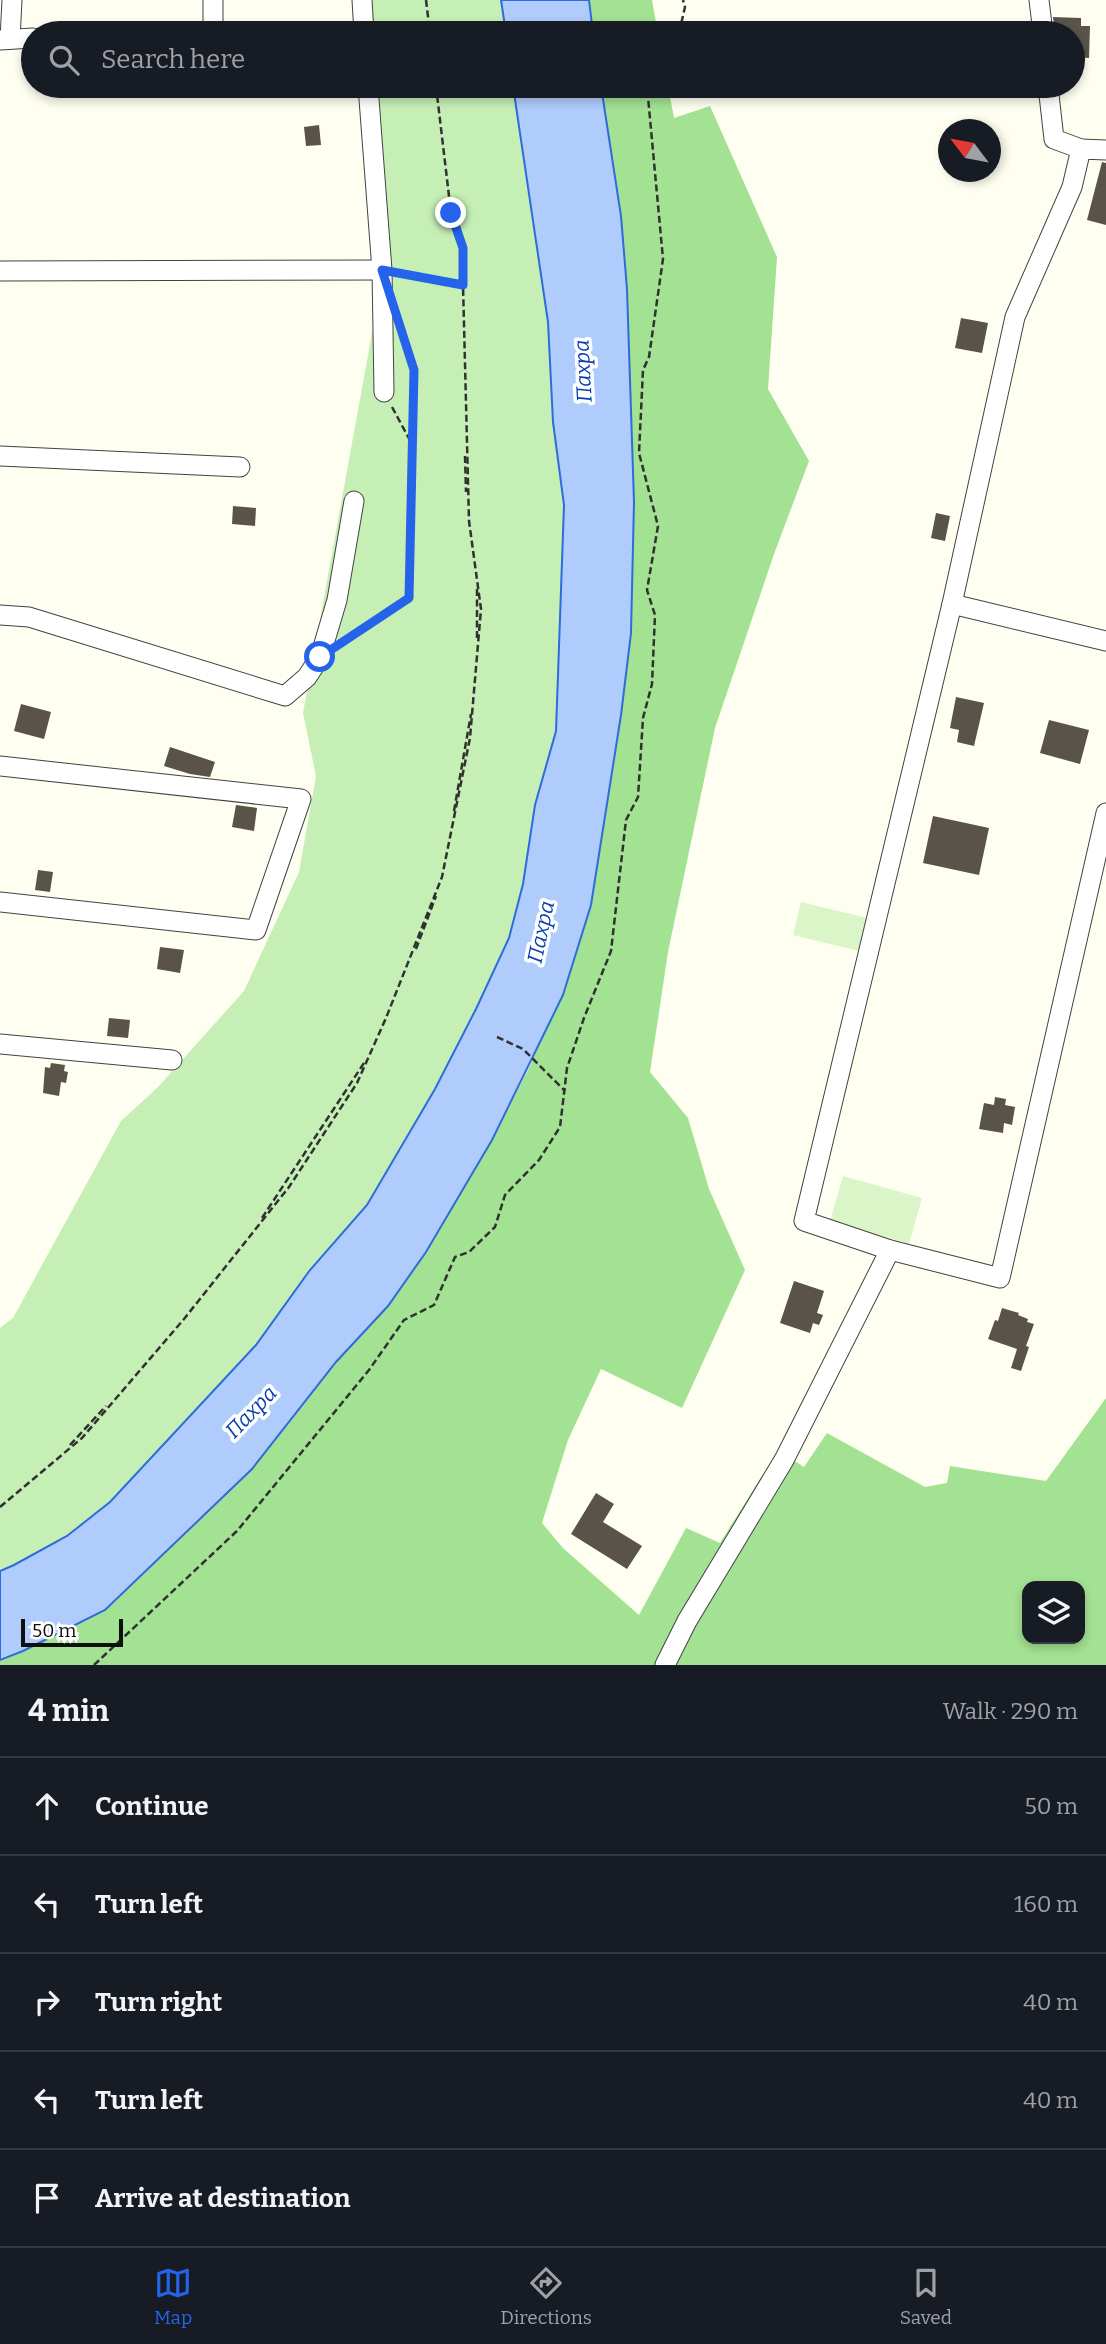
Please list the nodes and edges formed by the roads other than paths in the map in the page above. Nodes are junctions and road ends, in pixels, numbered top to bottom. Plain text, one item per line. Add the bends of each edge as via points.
1 (12, 0) edge
2 (213, 0) edge
3 (362, 0) edge
4 (1039, 0) edge
5 (212, 21) edge
6 (363, 21) edge
7 (1042, 21) edge
8 (5, 39) edge
9 (369, 98) edge
10 (1049, 98) edge
11 (1082, 149) junction
12 (1106, 150) edge
13 (382, 270) junction
14 (0, 271) edge
15 (384, 392) road end
16 (0, 456) edge
17 (240, 467) dead end
18 (354, 501) dead end
19 (953, 604) junction
20 (0, 615) edge
21 (1106, 640) edge
22 (0, 766) edge
23 (1106, 813) edge
24 (0, 902) edge
25 (0, 1044) edge
26 (172, 1060) dead end
27 (890, 1250) junction
28 (665, 1665) edge

1 - 8 street
2 - 5 street
3 - 6 street
4 - 7 street
9 - 13 street
10 - 11 street via 1054,139
11 - 12 street
11 - 19 street via 1072,187 1015,317
13 - 14 street
13 - 15 street
16 - 17 street
18 - 20 street via 337,600 320,657 307,677 285,696 29,617
19 - 21 street
19 - 27 street via 804,1221
22 - 24 street via 301,799 256,930
23 - 27 street via 1000,1278
25 - 26 street
27 - 28 street via 784,1460

